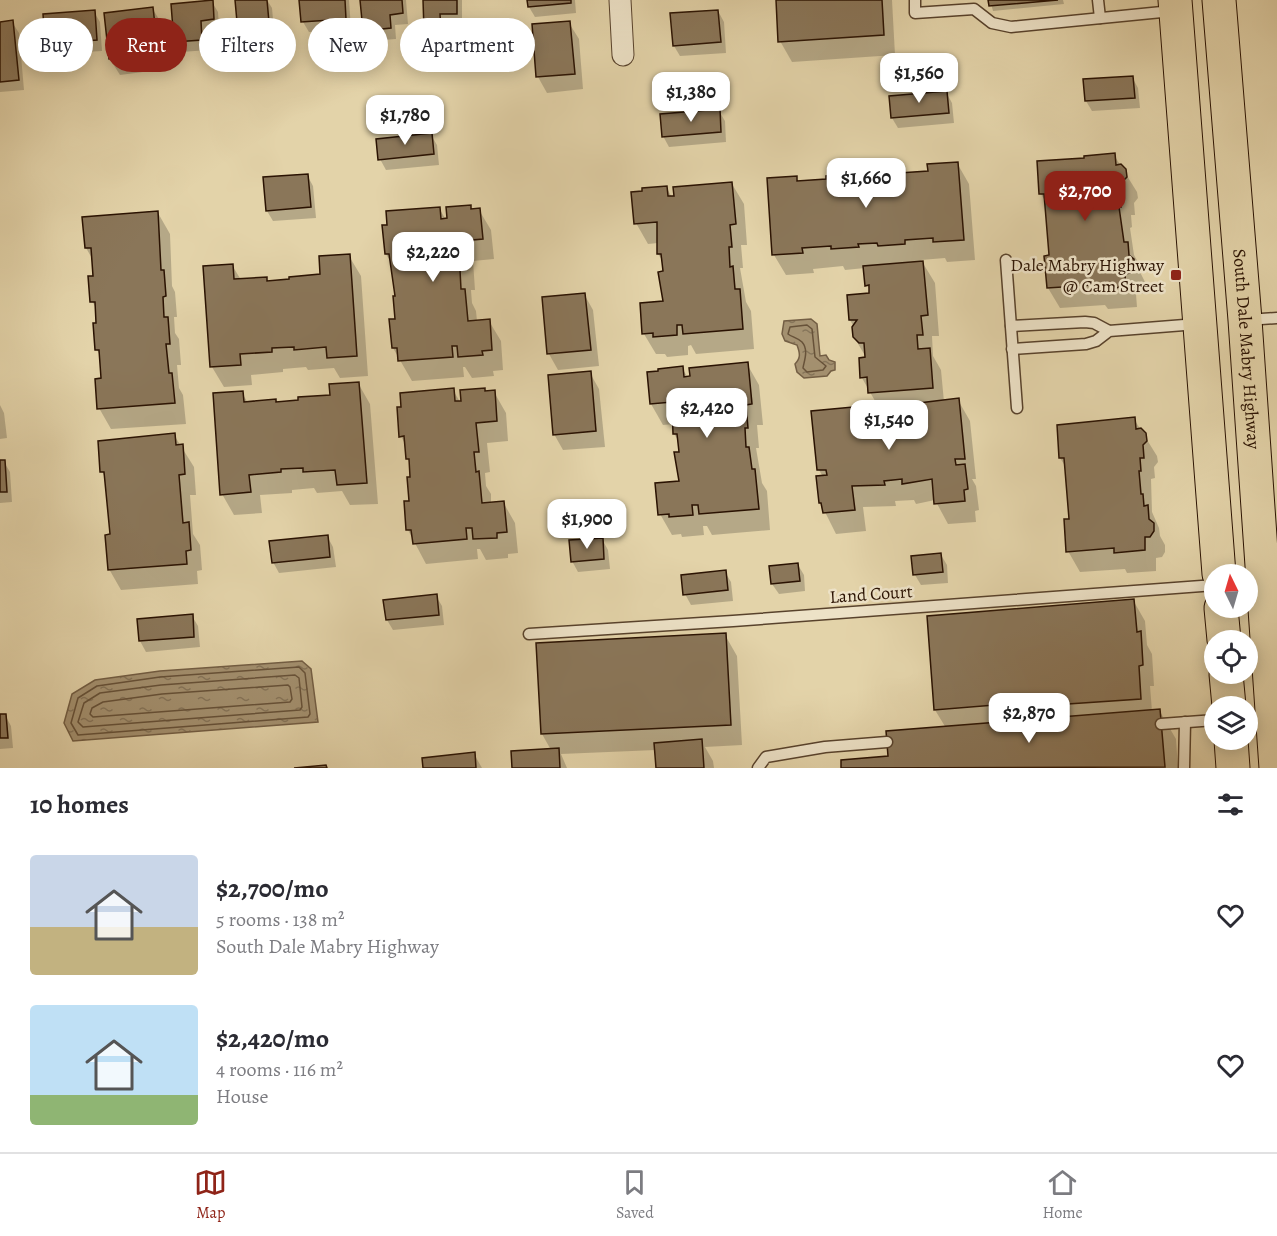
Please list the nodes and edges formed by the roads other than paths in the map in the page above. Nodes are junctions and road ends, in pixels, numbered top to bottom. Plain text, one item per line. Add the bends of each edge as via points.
1 (620, 0) edge
2 (915, 0) edge
3 (1098, 0) edge
4 (1219, 0) edge
5 (1175, 5) edge
6 (1100, 18) junction
7 (623, 55) dead end
8 (1006, 260) dead end
9 (1277, 318) edge
10 (1245, 320) junction
11 (1200, 324) junction
12 (1011, 326) junction
13 (1108, 331) junction
14 (1012, 349) junction
15 (1017, 408) dead end
16 (1269, 561) edge
17 (1217, 564) edge
18 (1204, 586) edge
19 (529, 634) dead end
20 (1274, 684) edge
21 (1204, 721) edge
22 (1185, 722) junction
23 (1161, 724) dead end
24 (887, 742) dead end
25 (1232, 750) edge
26 (758, 768) edge
27 (1184, 768) edge
28 (1233, 768) edge
29 (1276, 768) edge

1 - 7 street
2 - 6 lane via 915,13 974,9 992,23 1011,27
3 - 6 lane
4 - 10 main road, South Dale Mabry Highway
5 - 6 lane
5 - 11 main road
8 - 12 lane
9 - 10 lane
10 - 11 main road
10 - 16 main road, South Dale Mabry Highway
11 - 13 lane
11 - 17 main road
12 - 13 lane via 1085,322
12 - 14 lane
13 - 14 lane via 1086,344
14 - 15 lane
16 - 20 main road, South Dale Mabry Highway
18 - 19 lane, Land Court
20 - 29 main road, South Dale Mabry Highway
21 - 22 lane
22 - 23 lane
22 - 27 lane
24 - 26 lane via 766,757
25 - 28 main road

